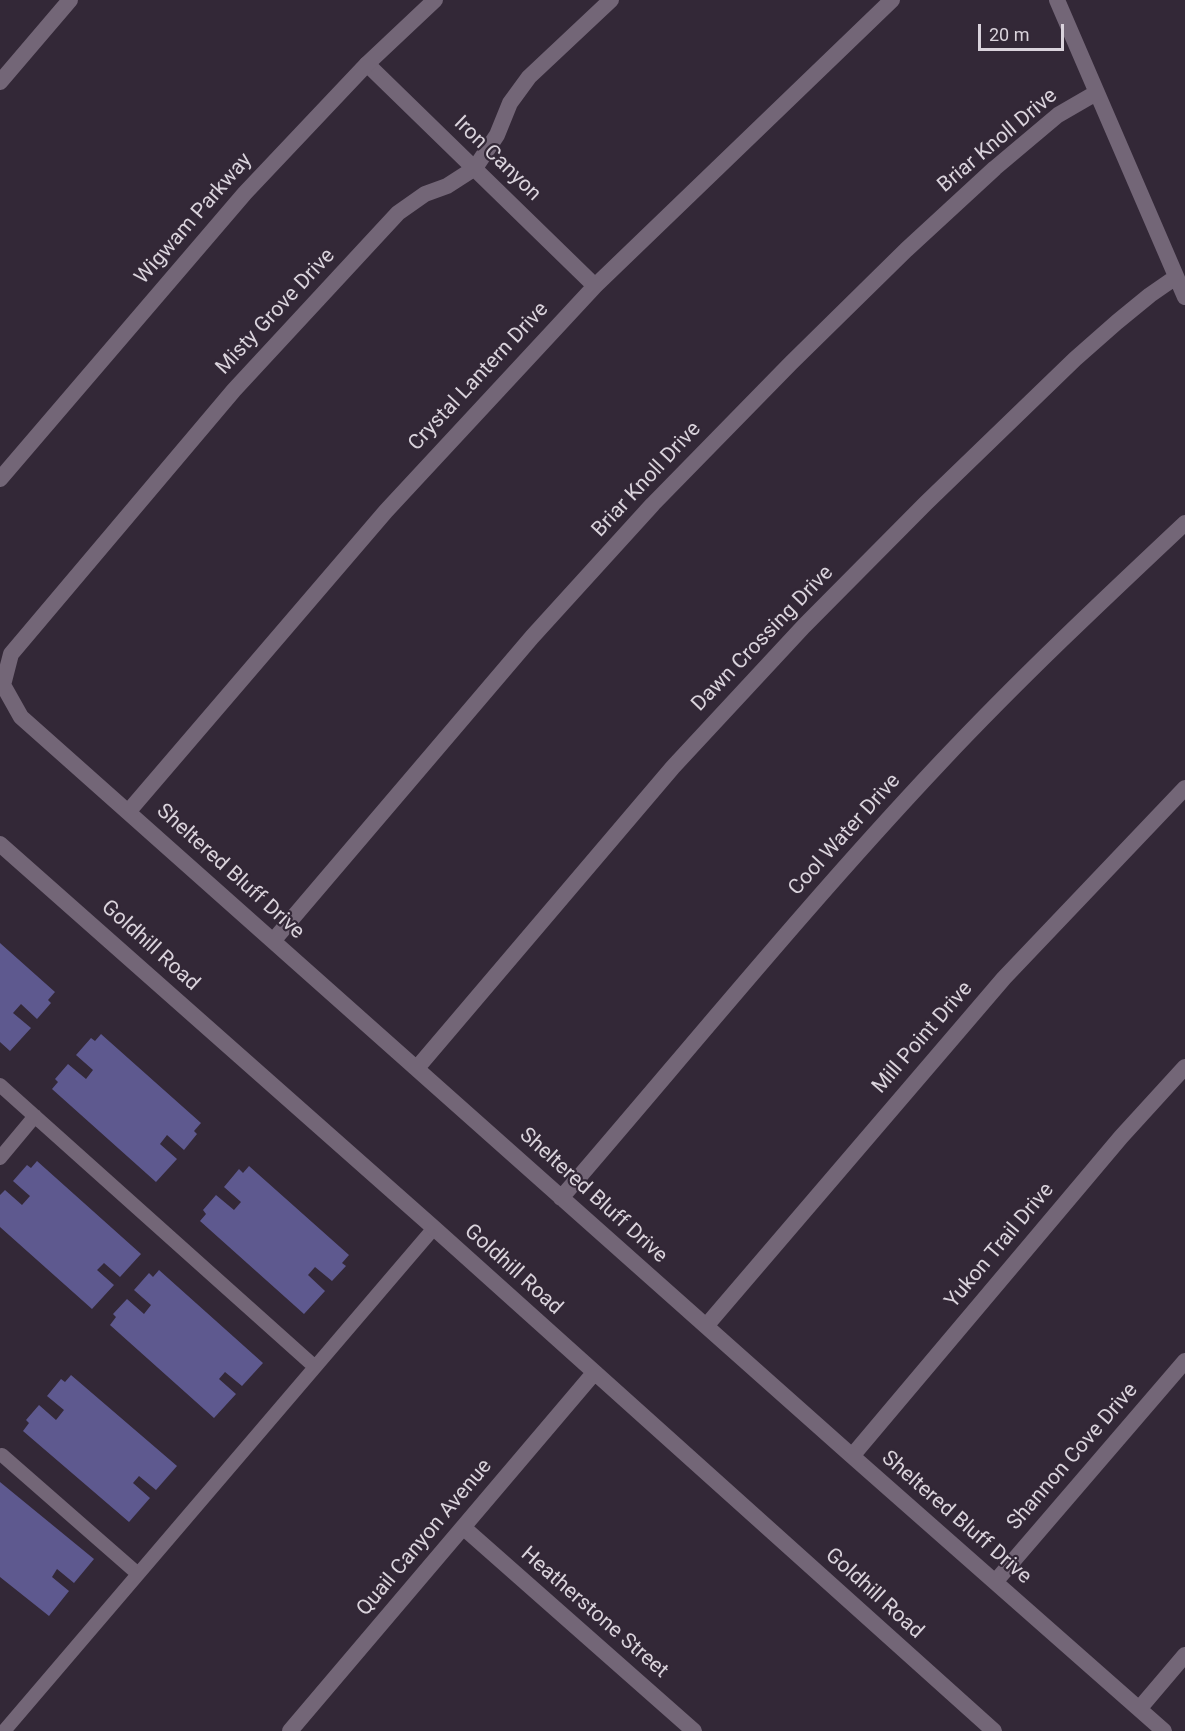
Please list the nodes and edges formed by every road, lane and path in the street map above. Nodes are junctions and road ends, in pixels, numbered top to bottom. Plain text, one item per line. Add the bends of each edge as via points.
1 (70, 0) edge
2 (435, 0) edge
3 (611, 0) edge
4 (892, 0) edge
5 (1057, 0) edge
6 (367, 64) junction
7 (0, 82) edge
8 (1096, 93) junction
9 (475, 168) junction
10 (1176, 277) junction
11 (595, 286) junction
12 (1185, 297) edge
13 (0, 478) edge
14 (1185, 523) edge
15 (3, 685) joint
16 (1185, 788) edge
17 (128, 812) junction
18 (0, 844) edge
19 (273, 941) junction
20 (1185, 1067) edge
21 (417, 1068) junction
22 (0, 1085) edge
23 (35, 1116) junction
24 (0, 1158) edge
25 (561, 1198) junction
26 (434, 1228) junction
27 (706, 1326) junction
28 (1185, 1361) edge
29 (315, 1367) junction
30 (594, 1373) junction
31 (2, 1455) dead end
32 (852, 1456) junction
33 (464, 1528) junction
34 (138, 1574) junction
35 (995, 1582) junction
36 (1185, 1655) edge
37 (1139, 1709) junction
38 (4, 1731) edge
39 (290, 1731) edge
40 (694, 1731) edge
41 (994, 1731) edge
42 (1164, 1731) edge

1 - 7 street
2 - 6 street, Wigwam Parkway
3 - 9 street, Misty Grove Drive via 529,77 510,103 497,135
4 - 11 street, Crystal Lantern Drive
5 - 8 street
6 - 9 street, Iron Canyon
6 - 13 street, Wigwam Parkway via 245,193
8 - 10 street
8 - 19 street, Briar Knoll Drive via 1058,115 906,250 653,504 532,636
9 - 11 street, Iron Canyon
9 - 15 street, Misty Grove Drive via 398,213 234,390 11,654
10 - 12 street
10 - 21 street, Dawn Crossing Drive via 1075,359 804,626 673,767
11 - 17 street, Crystal Lantern Drive via 386,511
14 - 25 street, Cool Water Drive via 1085,616 941,763 814,903
15 - 17 street, Sheltered Bluff Drive via 21,717
16 - 27 street, Mill Point Drive via 1004,978
17 - 19 street, Sheltered Bluff Drive
18 - 26 street, Goldhill Road
19 - 21 street, Sheltered Bluff Drive
20 - 32 street, Yukon Trail Drive via 1121,1137
21 - 25 street, Sheltered Bluff Drive
22 - 23 lane
23 - 24 lane
23 - 29 lane
25 - 27 street, Sheltered Bluff Drive
26 - 29 lane
26 - 30 street, Goldhill Road
27 - 32 street, Sheltered Bluff Drive
28 - 35 street, Shannon Cove Drive
29 - 34 lane
30 - 33 street, Quail Canyon Avenue
30 - 41 street, Goldhill Road
31 - 34 lane
32 - 35 street, Sheltered Bluff Drive
33 - 39 street, Quail Canyon Avenue
33 - 40 street, Heatherstone Street
34 - 38 lane
35 - 37 street, Sheltered Bluff Drive
36 - 37 street
37 - 42 street, Sheltered Bluff Drive

